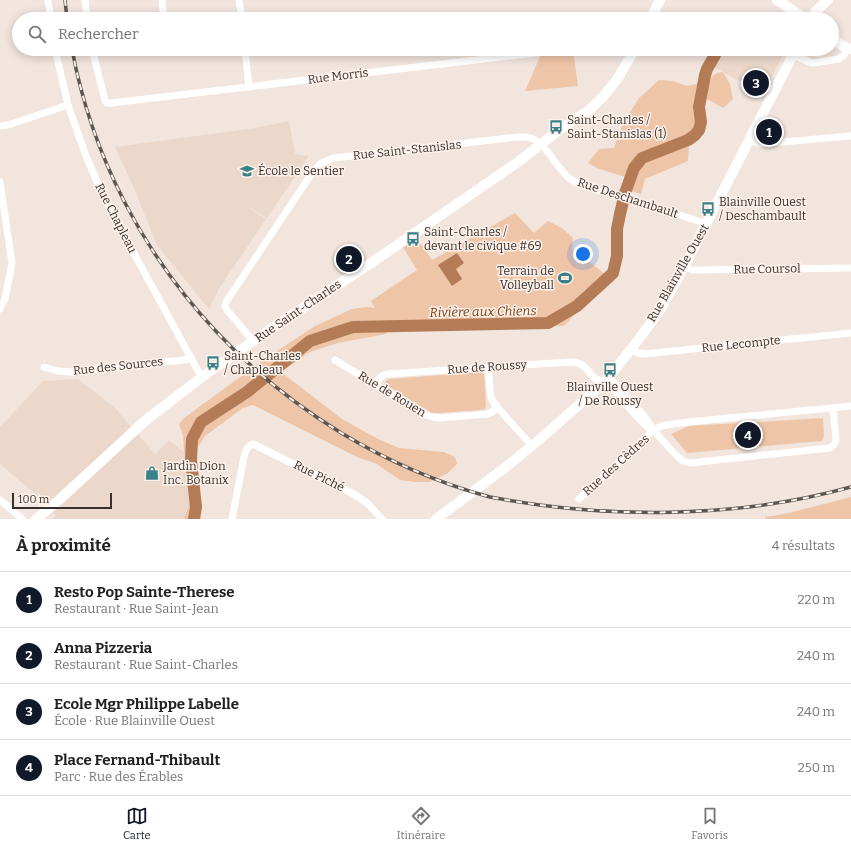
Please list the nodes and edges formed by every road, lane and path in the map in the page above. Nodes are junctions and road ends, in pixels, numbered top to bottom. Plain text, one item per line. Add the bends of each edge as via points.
1 (48, 0) edge
2 (85, 0) edge
3 (162, 0) edge
4 (239, 0) edge
5 (660, 0) edge
6 (777, 0) edge
7 (828, 0) edge
8 (49, 12) edge
9 (86, 12) edge
10 (163, 12) edge
11 (241, 12) edge
12 (654, 12) edge
13 (795, 12) edge
14 (815, 12) edge
15 (839, 42) edge
16 (850, 49) edge
17 (57, 56) edge
18 (94, 56) edge
19 (246, 56) edge
20 (510, 56) edge
21 (630, 56) edge
22 (793, 56) edge
23 (801, 56) edge
24 (250, 87) junction
25 (68, 106) junction
26 (0, 126) edge
27 (851, 136) edge
28 (750, 140) junction
29 (541, 145) junction
30 (0, 182) edge
31 (2, 206) edge
32 (706, 225) junction
33 (684, 268) junction
34 (851, 268) edge
35 (0, 309) edge
36 (851, 333) edge
37 (253, 341) junction
38 (632, 348) junction
39 (192, 359) junction
40 (336, 360) dead end
41 (44, 367) dead end
42 (488, 367) junction
43 (202, 376) junction
44 (602, 381) junction
45 (375, 384) junction
46 (851, 406) edge
47 (497, 407) junction
48 (833, 408) junction
49 (654, 431) junction
50 (532, 446) junction
51 (579, 499) dead end
52 (0, 500) edge
53 (22, 519) edge
54 (36, 519) edge
55 (232, 519) edge
56 (382, 519) edge
57 (436, 519) edge

1 - 8 street
2 - 9 street
3 - 10 street
4 - 11 street
5 - 12 street
6 - 13 street
7 - 14 street
15 - 16 street
16 - 23 street via 839,59 813,63
17 - 25 street, Rue Chapleau
18 - 24 street, Rue Morris via 107,103
19 - 24 street
20 - 24 street, Rue Morris
21 - 29 street, Rue Saint-Charles via 618,78 599,101
22 - 28 street, Rue Blainville Ouest
25 - 26 street
25 - 39 street, Rue Chapleau via 106,202
27 - 28 street via 760,144
28 - 32 street, Rue Blainville Ouest
29 - 32 street, Rue Deschambault via 564,173 585,187
29 - 37 street, Rue Saint-Charles
29 - 37 street, Rue Saint-Stanislas via 527,137 337,157 321,163 226,302 227,310
30 - 31 street
31 - 35 street via 12,263 5,299
32 - 33 street, Rue Blainville Ouest
33 - 34 street, Rue Coursol
33 - 38 street, Rue Blainville Ouest via 659,312
36 - 38 street, Rue Lecompte via 644,354
37 - 43 street, Rue Saint-Charles
38 - 44 street, Rue Blainville Ouest
39 - 41 street, Rue des Sources via 71,372
39 - 43 street, Rue Chapleau
40 - 45 street, Rue de Rouen
42 - 44 street, Rue de Roussy via 574,362 582,364
42 - 45 street, Rue de Roussy via 384,375
42 - 47 street via 491,398
43 - 54 street, Rue Saint-Charles via 146,420
44 - 49 street, Rue de Roussy via 615,383
44 - 50 street, Rue Blainville Ouest
45 - 47 street, Rue de Rouen via 435,418 488,414
46 - 48 street
47 - 50 street
48 - 49 street via 672,424
48 - 49 street, Rue de Roussy via 836,440 832,447 828,448 690,463 680,459
49 - 51 street, Rue des Cèdres
50 - 57 street, Rue Blainville Ouest
52 - 53 street
55 - 56 street, Rue Piché via 244,457 246,450 253,444 354,494

